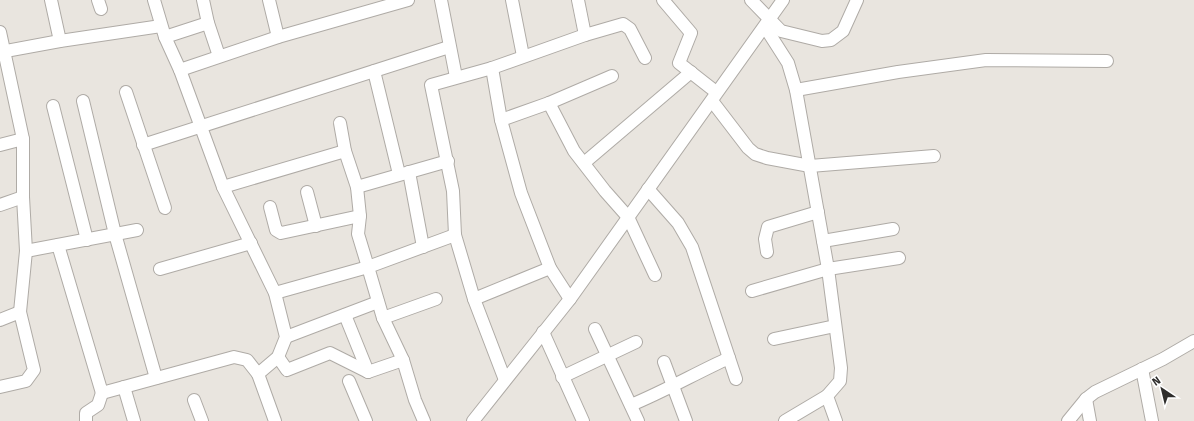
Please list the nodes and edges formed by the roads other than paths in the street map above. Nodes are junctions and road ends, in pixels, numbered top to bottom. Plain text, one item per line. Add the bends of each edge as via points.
1 (51, 0) edge
2 (154, 0) edge
3 (203, 0) edge
4 (269, 0) edge
5 (408, 0) edge
6 (441, 0) edge
7 (512, 0) edge
8 (578, 0) edge
9 (663, 0) edge
10 (751, 0) edge
11 (782, 0) edge
12 (857, 0) edge
13 (380, 4) edge
14 (208, 22) junction
15 (768, 23) junction
16 (0, 32) edge
17 (163, 32) junction
18 (585, 35) junction
19 (278, 37) junction
20 (60, 41) junction
21 (449, 47) junction
22 (2, 52) edge
23 (219, 56) junction
24 (523, 56) junction
25 (645, 58) dead end
26 (1107, 60) dead end
27 (492, 68) junction
28 (180, 70) junction
29 (374, 71) junction
30 (691, 72) junction
31 (612, 76) dead end
32 (456, 77) junction
33 (796, 90) junction
34 (126, 92) dead end
35 (714, 96) junction
36 (83, 101) dead end
37 (549, 103) junction
38 (53, 106) dead end
39 (502, 120) junction
40 (340, 123) dead end
41 (201, 127) junction
42 (23, 139) junction
43 (0, 145) edge
44 (143, 145) junction
45 (345, 151) junction
46 (934, 156) dead end
47 (448, 160) junction
48 (584, 163) junction
49 (810, 166) junction
50 (404, 173) junction
51 (223, 187) junction
52 (357, 187) junction
53 (648, 189) junction
54 (308, 192) dead end
55 (23, 197) junction
56 (0, 205) edge
57 (270, 207) dead end
58 (165, 208) dead end
59 (818, 212) junction
60 (360, 216) junction
61 (628, 217) junction
62 (316, 226) junction
63 (893, 229) dead end
64 (137, 230) dead end
65 (115, 234) junction
66 (456, 235) junction
67 (87, 240) junction
68 (823, 241) junction
69 (251, 244) junction
70 (58, 245) junction
71 (423, 247) junction
72 (26, 251) junction
73 (767, 252) dead end
74 (899, 258) dead end
75 (368, 267) junction
76 (550, 268) junction
77 (160, 269) dead end
78 (828, 269) junction
79 (655, 275) dead end
80 (752, 291) dead end
81 (275, 293) junction
82 (436, 299) dead end
83 (474, 299) junction
84 (570, 299) junction
85 (378, 302) junction
86 (20, 312) junction
87 (345, 315) junction
88 (383, 318) junction
89 (0, 320) edge
90 (835, 326) junction
91 (595, 329) dead end
92 (543, 332) junction
93 (286, 337) junction
94 (774, 339) dead end
95 (1194, 341) edge
96 (636, 342) dead end
97 (609, 356) junction
98 (278, 357) junction
99 (729, 358) junction
100 (404, 360) junction
101 (664, 362) dead end
102 (1142, 369) junction
103 (368, 372) junction
104 (258, 374) junction
105 (562, 377) junction
106 (156, 378) junction
107 (505, 380) junction
108 (736, 380) dead end
109 (349, 381) dead end
110 (124, 386) junction
111 (674, 386) junction
112 (0, 387) edge
113 (102, 393) junction
114 (827, 396) junction
115 (1086, 399) junction
116 (194, 400) dead end
117 (631, 405) junction
118 (86, 421) edge
119 (134, 421) edge
120 (202, 421) edge
121 (275, 421) edge
122 (366, 421) edge
123 (424, 421) edge
124 (473, 421) edge
125 (583, 421) edge
126 (638, 421) edge
127 (686, 421) edge
128 (785, 421) edge
129 (836, 421) edge
130 (1068, 421) edge
131 (1090, 421) edge
132 (1152, 421) edge

1 - 20 street
2 - 17 street
3 - 14 street
4 - 19 street
5 - 13 street
6 - 21 street
7 - 24 street
8 - 18 street
9 - 30 street via 691,33 679,63
10 - 15 street
11 - 15 street
12 - 15 street via 843,31 831,40 822,41 787,34
13 - 19 street
14 - 17 street
14 - 23 street
15 - 33 street via 788,63
15 - 35 street
16 - 22 street
17 - 20 street
17 - 28 street
18 - 24 street
18 - 25 street via 623,24 630,29
19 - 23 street
20 - 22 street
21 - 29 street
21 - 32 street
22 - 42 street
23 - 28 street
24 - 27 street
26 - 33 street via 986,60
27 - 32 street
27 - 39 street
28 - 41 street
29 - 41 street
29 - 50 street
30 - 35 street
30 - 48 street
31 - 37 street
32 - 47 street via 431,85
33 - 49 street
34 - 44 street
35 - 49 street via 742,141 755,154
35 - 53 street
36 - 65 street
37 - 39 street
37 - 48 street via 574,151
38 - 67 street
39 - 76 street via 521,193
40 - 45 street
41 - 44 street
41 - 51 street
42 - 43 street
42 - 55 street
44 - 58 street
45 - 51 street
45 - 52 street
46 - 49 street
47 - 50 street
47 - 66 street
48 - 61 street
49 - 59 street
50 - 52 street
50 - 71 street
51 - 69 street
52 - 60 street
53 - 61 street
53 - 99 street via 678,223 692,247
54 - 62 street
55 - 56 street
55 - 72 street
57 - 62 street via 278,232
59 - 68 street
59 - 73 street via 768,227 765,239
60 - 62 street
60 - 75 street via 358,234
61 - 79 street
61 - 84 street
63 - 68 street
64 - 65 street
65 - 67 street
65 - 106 street
66 - 71 street
66 - 83 street
67 - 70 street
68 - 78 street
69 - 77 street
69 - 81 street
70 - 72 street
70 - 113 street
71 - 75 street
72 - 86 street
74 - 78 street
75 - 81 street
75 - 85 street
76 - 83 street
76 - 84 street
78 - 80 street
78 - 90 street
81 - 93 street
82 - 88 street
83 - 107 street
84 - 92 street
85 - 87 street
85 - 88 street
86 - 89 street
86 - 112 street via 34,370 26,381
87 - 93 street
87 - 103 street
88 - 100 street
90 - 94 street
90 - 114 street via 842,374 837,386
91 - 97 street
92 - 105 street
92 - 107 street
93 - 98 street
95 - 102 street
96 - 97 street
97 - 105 street
97 - 117 street
98 - 103 street via 287,370 330,353
98 - 104 street
99 - 108 street
99 - 111 street via 697,372
100 - 103 street
100 - 123 street via 415,400
101 - 111 street
102 - 115 street via 1105,386
102 - 132 street
104 - 106 street via 247,360 234,357
104 - 121 street
105 - 125 street
106 - 110 street
107 - 124 street
109 - 122 street
110 - 113 street
110 - 119 street
111 - 117 street
111 - 127 street
113 - 118 street via 98,405 86,413
114 - 128 street
114 - 129 street
115 - 130 street
115 - 131 street
116 - 120 street
117 - 126 street

